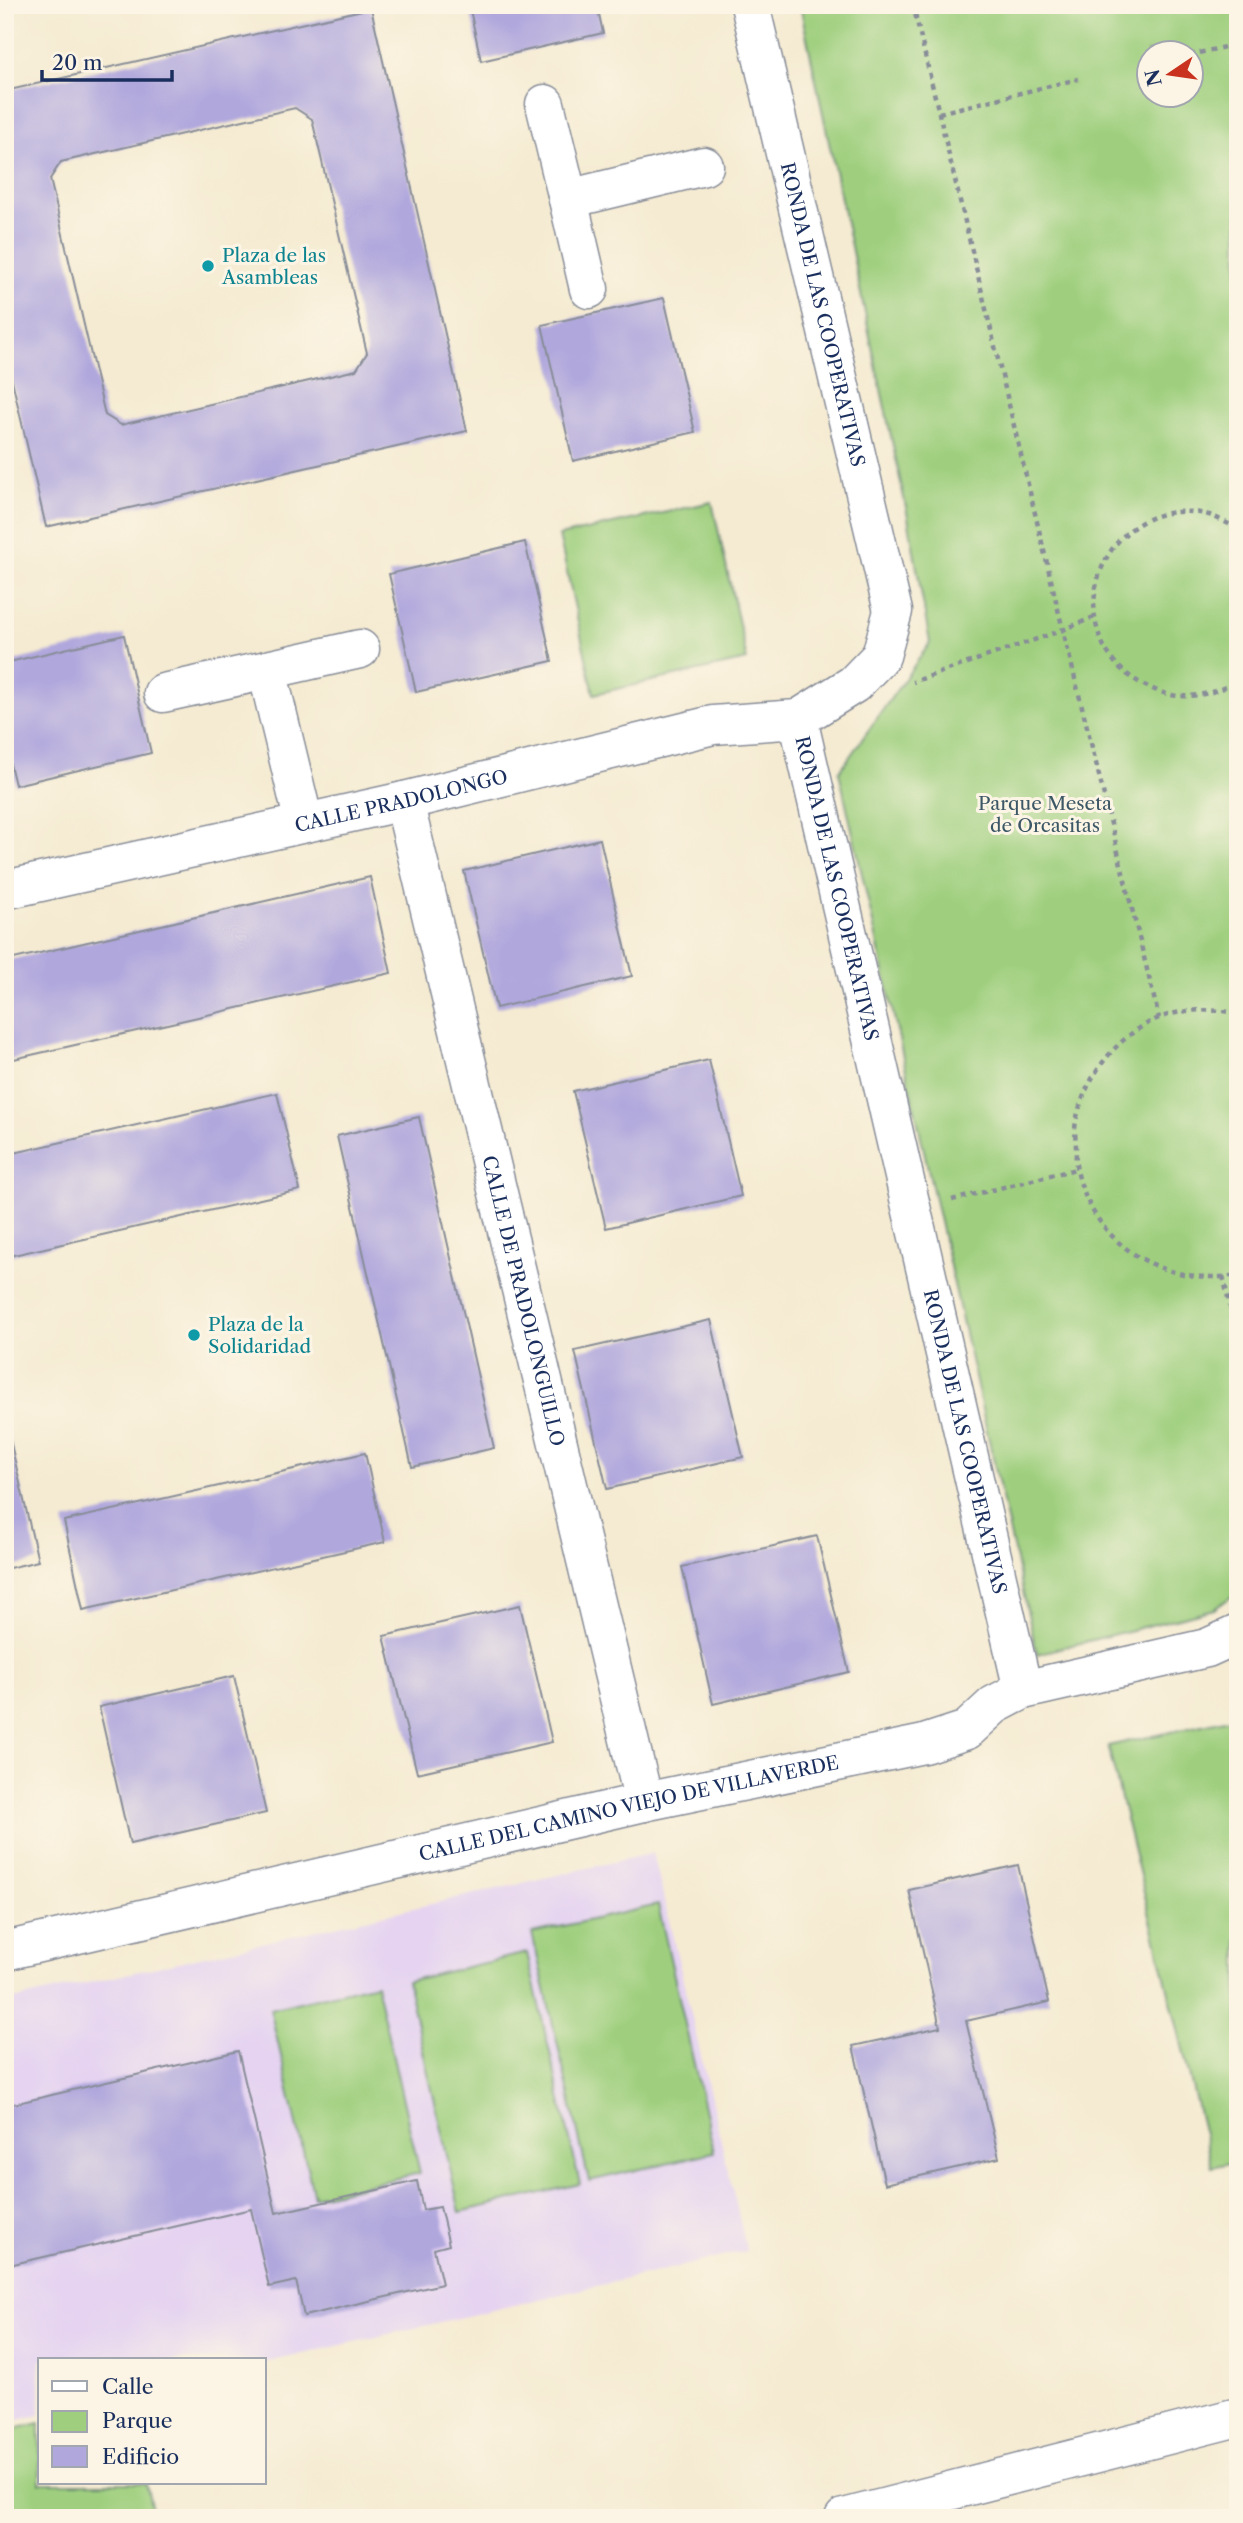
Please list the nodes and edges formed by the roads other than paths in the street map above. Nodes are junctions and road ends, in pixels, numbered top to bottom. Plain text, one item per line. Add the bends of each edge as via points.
1 (750, 5) edge
2 (545, 104) dead end
3 (704, 166) dead end
4 (568, 199) junction
5 (589, 289) dead end
6 (360, 649) dead end
7 (267, 670) junction
8 (163, 693) dead end
9 (798, 719) junction
10 (404, 801) junction
11 (304, 823) junction
12 (5, 890) edge
13 (1238, 1634) edge
14 (1023, 1690) junction
15 (644, 1802) junction
16 (5, 1951) edge
17 (1238, 2417) edge
18 (848, 2517) edge

1 - 9 street, RONDA DE LAS COOPERATIVAS via 892,611 881,656 854,684
2 - 4 street
3 - 4 street
4 - 5 street
6 - 7 street
7 - 8 street
7 - 11 street
9 - 10 street, CALLE PRADOLONGO via 713,725
9 - 14 street, RONDA DE LAS COOPERATIVAS
10 - 11 street, CALLE PRADOLONGO
10 - 15 street, CALLE DE PRADOLONGUILLO
11 - 12 street, CALLE PRADOLONGO
13 - 14 street, CALLE DEL CAMINO VIEJO DE VILLAVERDE via 1207,1648
14 - 15 street, CALLE DEL CAMINO VIEJO DE VILLAVERDE via 993,1705 967,1730 924,1744
15 - 16 street, CALLE DEL CAMINO VIEJO DE VILLAVERDE
17 - 18 street

